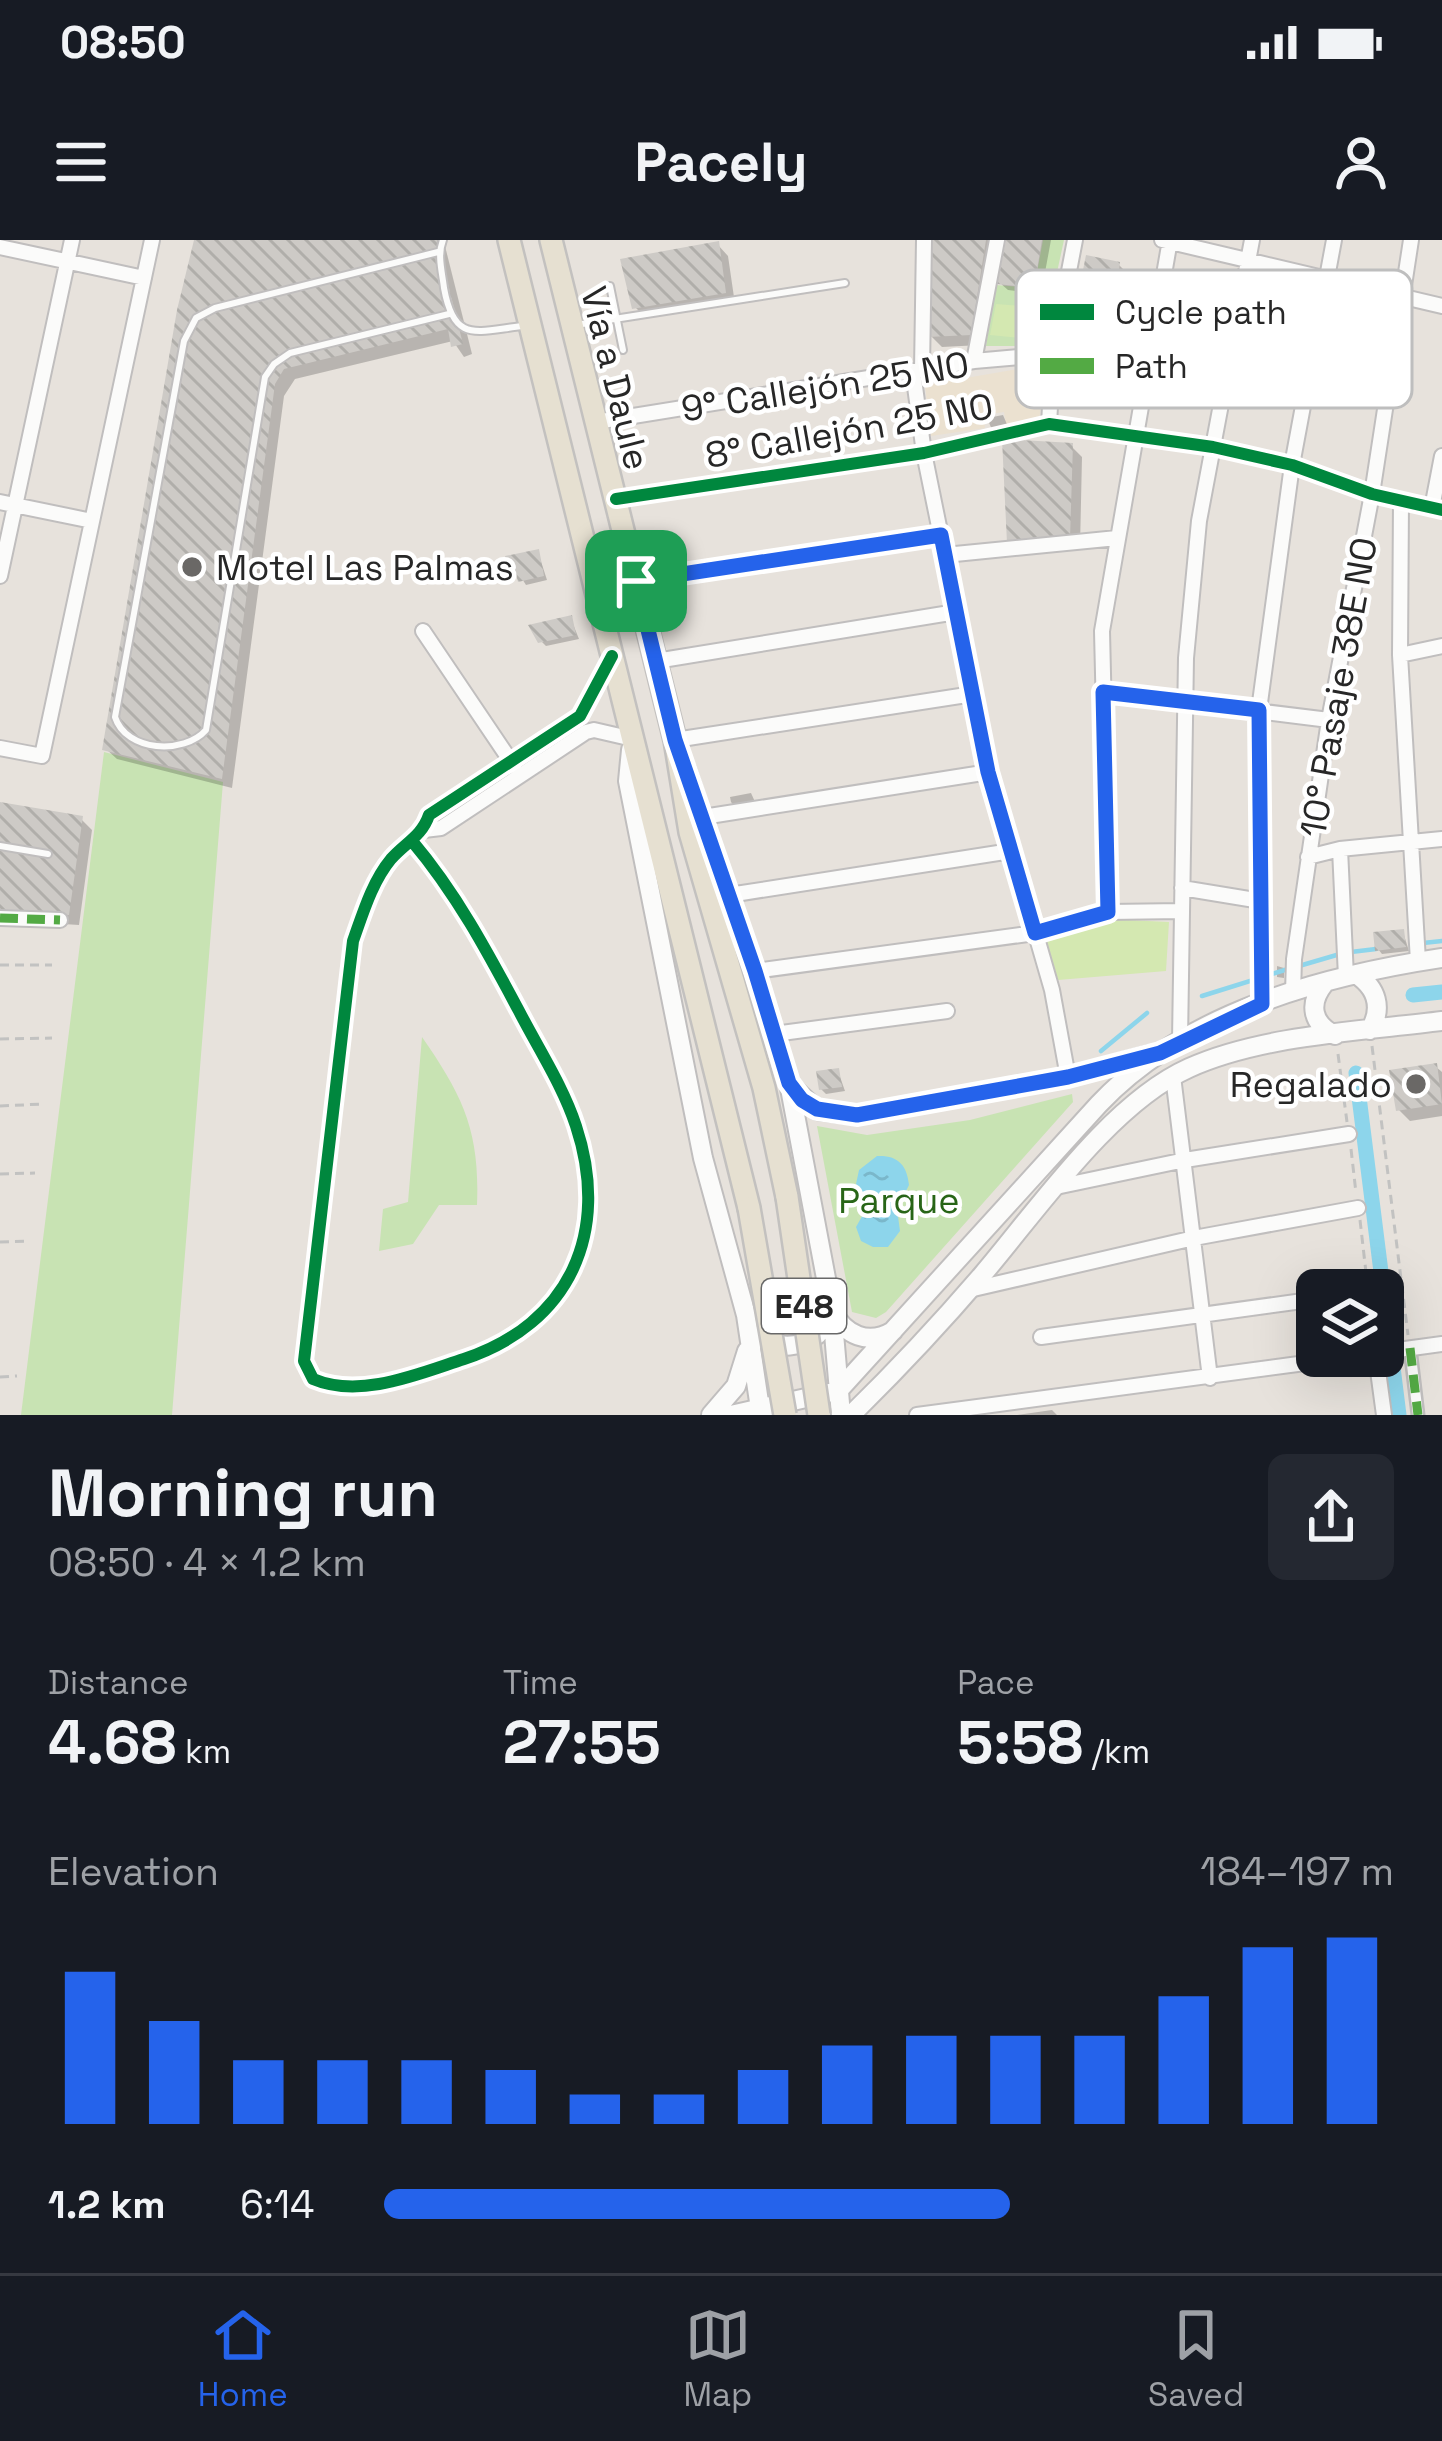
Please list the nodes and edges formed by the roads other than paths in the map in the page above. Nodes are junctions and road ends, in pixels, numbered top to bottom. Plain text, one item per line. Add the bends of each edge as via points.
1 (71, 240) edge
2 (152, 240) edge
3 (443, 240) edge
4 (509, 240) edge
5 (551, 240) edge
6 (924, 240) edge
7 (997, 240) edge
8 (1075, 240) edge
9 (1167, 240) edge
10 (1252, 240) edge
11 (1334, 240) edge
12 (1412, 240) edge
13 (0, 247) edge
14 (438, 252) junction
15 (1248, 257) junction
16 (67, 262) junction
17 (1069, 270) edge
18 (1162, 270) edge
19 (1246, 270) edge
20 (1299, 270) edge
21 (1328, 270) edge
22 (1406, 270) edge
23 (143, 278) junction
24 (844, 283) dead end
25 (610, 286) dead end
26 (1412, 299) edge
27 (1442, 306) edge
28 (449, 314) junction
29 (618, 320) junction
30 (530, 325) junction
31 (572, 325) junction
32 (623, 350) dead end
33 (1016, 357) edge
34 (974, 361) junction
35 (917, 371) junction
36 (1050, 408) edge
37 (1138, 408) edge
38 (1220, 408) edge
39 (1303, 408) edge
40 (1385, 408) edge
41 (596, 422) junction
42 (1049, 424) junction
43 (1133, 436) junction
44 (1213, 447) junction
45 (924, 453) junction
46 (1442, 456) edge
47 (1292, 465) junction
48 (1372, 494) junction
49 (616, 500) junction
50 (1401, 501) junction
51 (8, 504) edge
52 (1437, 509) edge
53 (92, 521) junction
54 (941, 535) junction
55 (1117, 538) junction
56 (945, 555) junction
57 (0, 576) edge
58 (636, 581) junction
59 (956, 612) junction
60 (422, 632) dead end
61 (1442, 646) edge
62 (1400, 655) junction
63 (612, 656) junction
64 (656, 661) junction
65 (1103, 692) junction
66 (973, 694) junction
67 (1185, 701) junction
68 (1259, 710) junction
69 (1329, 720) junction
70 (633, 739) junction
71 (675, 740) junction
72 (0, 748) edge
73 (514, 767) junction
74 (988, 772) junction
75 (1106, 801) road end
76 (703, 817) junction
77 (1442, 839) edge
78 (412, 841) junction
79 (1409, 844) junction
80 (0, 846) edge
81 (1340, 848) junction
82 (1011, 851) junction
83 (49, 854) dead end
84 (1308, 857) junction
85 (1182, 888) junction
86 (729, 895) junction
87 (1262, 901) junction
88 (1182, 911) junction
89 (0, 918) edge
90 (60, 920) dead end
91 (1035, 933) junction
92 (1442, 958) edge
93 (1418, 962) junction
94 (755, 971) junction
95 (1351, 976) junction
96 (1324, 984) junction
97 (1293, 993) junction
98 (1262, 1004) junction
99 (947, 1011) dead end
100 (1442, 1021) edge
101 (1370, 1030) junction
102 (774, 1034) junction
103 (1335, 1035) junction
104 (1180, 1040) junction
105 (1160, 1053) junction
106 (1173, 1076) junction
107 (1068, 1077) junction
108 (789, 1083) junction
109 (1349, 1134) road end
110 (1185, 1160) junction
111 (1056, 1187) junction
112 (1358, 1208) road end
113 (1194, 1238) junction
114 (969, 1290) junction
115 (1296, 1302) edge
116 (832, 1310) junction
117 (1203, 1314) junction
118 (746, 1315) junction
119 (897, 1328) junction
120 (1041, 1337) dead end
121 (749, 1340) junction
122 (1442, 1344) edge
123 (1408, 1348) junction
124 (1404, 1349) edge
125 (1296, 1365) edge
126 (1382, 1377) edge
127 (1210, 1378) junction
128 (838, 1391) junction
129 (761, 1412) edge
130 (711, 1415) edge
131 (730, 1415) edge
132 (785, 1415) edge
133 (819, 1415) edge
134 (841, 1415) edge
135 (851, 1415) edge
136 (917, 1415) edge
137 (1384, 1415) edge
138 (1418, 1415) edge

1 - 16 street
2 - 23 street
3 - 14 lane
4 - 30 main road, Vía a Daule / E48
5 - 31 main road, Vía a Daule / E48
6 - 35 street
7 - 34 street
8 - 17 street
9 - 15 street
9 - 18 street
10 - 15 street
11 - 21 street
12 - 22 street, 10° Pasaje 38E NO
13 - 16 street
14 - 28 lane
14 - 28 lane via 196,318 184,341 115,717 119,731 177,747 206,730 274,364 290,353
15 - 19 street
15 - 20 street
16 - 23 street
16 - 51 street
23 - 53 street
24 - 29 lane
25 - 29 lane
26 - 27 street
28 - 30 lane via 469,331
29 - 31 lane
29 - 32 lane
30 - 63 main road, Vía a Daule / E48
31 - 41 main road, Vía a Daule / E48
33 - 34 street, 9° Callejón 25 NO
34 - 35 street, 9° Callejón 25 NO
35 - 41 street, 9° Callejón 25 NO
35 - 45 street
36 - 42 street
37 - 43 street
38 - 44 street
39 - 47 street
40 - 48 street, 10° Pasaje 38E NO
41 - 49 main road, Vía a Daule / E48
42 - 43 street, 8° Callejón 25 NO
42 - 45 street, 8° Callejón 25 NO
43 - 44 street, 8° Callejón 25 NO
43 - 55 street
44 - 47 street, 8° Callejón 25 NO
44 - 67 street via 1198,521
45 - 49 street, 8° Callejón 25 NO
45 - 54 street
46 - 52 street
47 - 48 street, 8° Callejón 25 NO
47 - 68 street
48 - 50 street, 8° Callejón 25 NO
48 - 69 street, 10° Pasaje 38E NO
49 - 58 main road, Vía a Daule / E48
50 - 52 street, 8° Callejón 25 NO
50 - 62 street
51 - 53 street
51 - 57 street
53 - 72 street via 42,756
54 - 56 street
54 - 58 street
55 - 56 street
55 - 65 street via 1102,631
56 - 59 street
58 - 64 main road, Vía a Daule / E48
59 - 64 street
59 - 66 street
60 - 73 street
61 - 62 street
62 - 79 street
63 - 70 main road, Vía a Daule / E48
63 - 73 street via 580,716
64 - 71 main road, Vía a Daule / E48
65 - 67 street
65 - 75 street
66 - 71 street
66 - 74 street
67 - 68 street
67 - 85 street
68 - 69 street
68 - 87 street
69 - 84 street, 10° Pasaje 38E NO
70 - 73 street via 594,730
70 - 118 main road, Vía a Daule / E48 via 628,782 704,1158
70 - 132 main road, Vía a Daule / E48, bridge via 749,1208
71 - 76 main road, Vía a Daule / E48
71 - 133 main road, Vía a Daule / E48, bridge via 690,832 764,1088
73 - 78 street via 429,815
74 - 76 street
74 - 82 street
76 - 86 main road, Vía a Daule / E48
77 - 79 street
78 - 78 street via 390,860 353,941 304,1360 313,1378 331,1386 364,1386 501,1347 542,1316 586,1232 590,1183 576,1124 476,931
79 - 81 street
79 - 93 street
80 - 83 lane
81 - 84 street
81 - 95 street
82 - 86 street
82 - 91 street
84 - 97 street, 10° Pasaje 38E NO
85 - 87 street
85 - 88 street
86 - 94 main road, Vía a Daule / E48
87 - 98 street
88 - 91 street via 1108,912
88 - 104 street
89 - 90 street
91 - 94 street
91 - 107 street
92 - 93 main road
93 - 95 main road
94 - 102 main road, Vía a Daule / E48
95 - 96 main road
95 - 101 main road via 1369,984 1376,999
96 - 97 main road
96 - 103 main road via 1314,1013
97 - 98 main road
98 - 104 main road
99 - 102 street
100 - 101 main road
101 - 103 main road
102 - 108 main road, Vía a Daule / E48
103 - 106 main road via 1233,1053
104 - 105 main road
105 - 107 main road
105 - 119 main road via 1099,1104
106 - 110 street
106 - 111 main road via 1126,1110
107 - 108 main road via 857,1115 817,1109
108 - 116 main road, E48
109 - 110 street
110 - 111 street
110 - 113 street
111 - 114 main road
112 - 113 street
113 - 114 street
113 - 117 street
114 - 135 main road
115 - 117 street
116 - 118 main road via 826,1326 799,1346 766,1341
116 - 119 main road via 852,1334 883,1336
116 - 128 main road, E48
117 - 120 street
117 - 127 street
118 - 121 main road, E48
119 - 128 main road
121 - 129 main road, E48
121 - 130 main road via 736,1386
122 - 123 street
123 - 124 street
123 - 138 street
125 - 127 street
126 - 137 street
127 - 136 street
128 - 129 main road
128 - 134 main road, E48
129 - 131 main road

